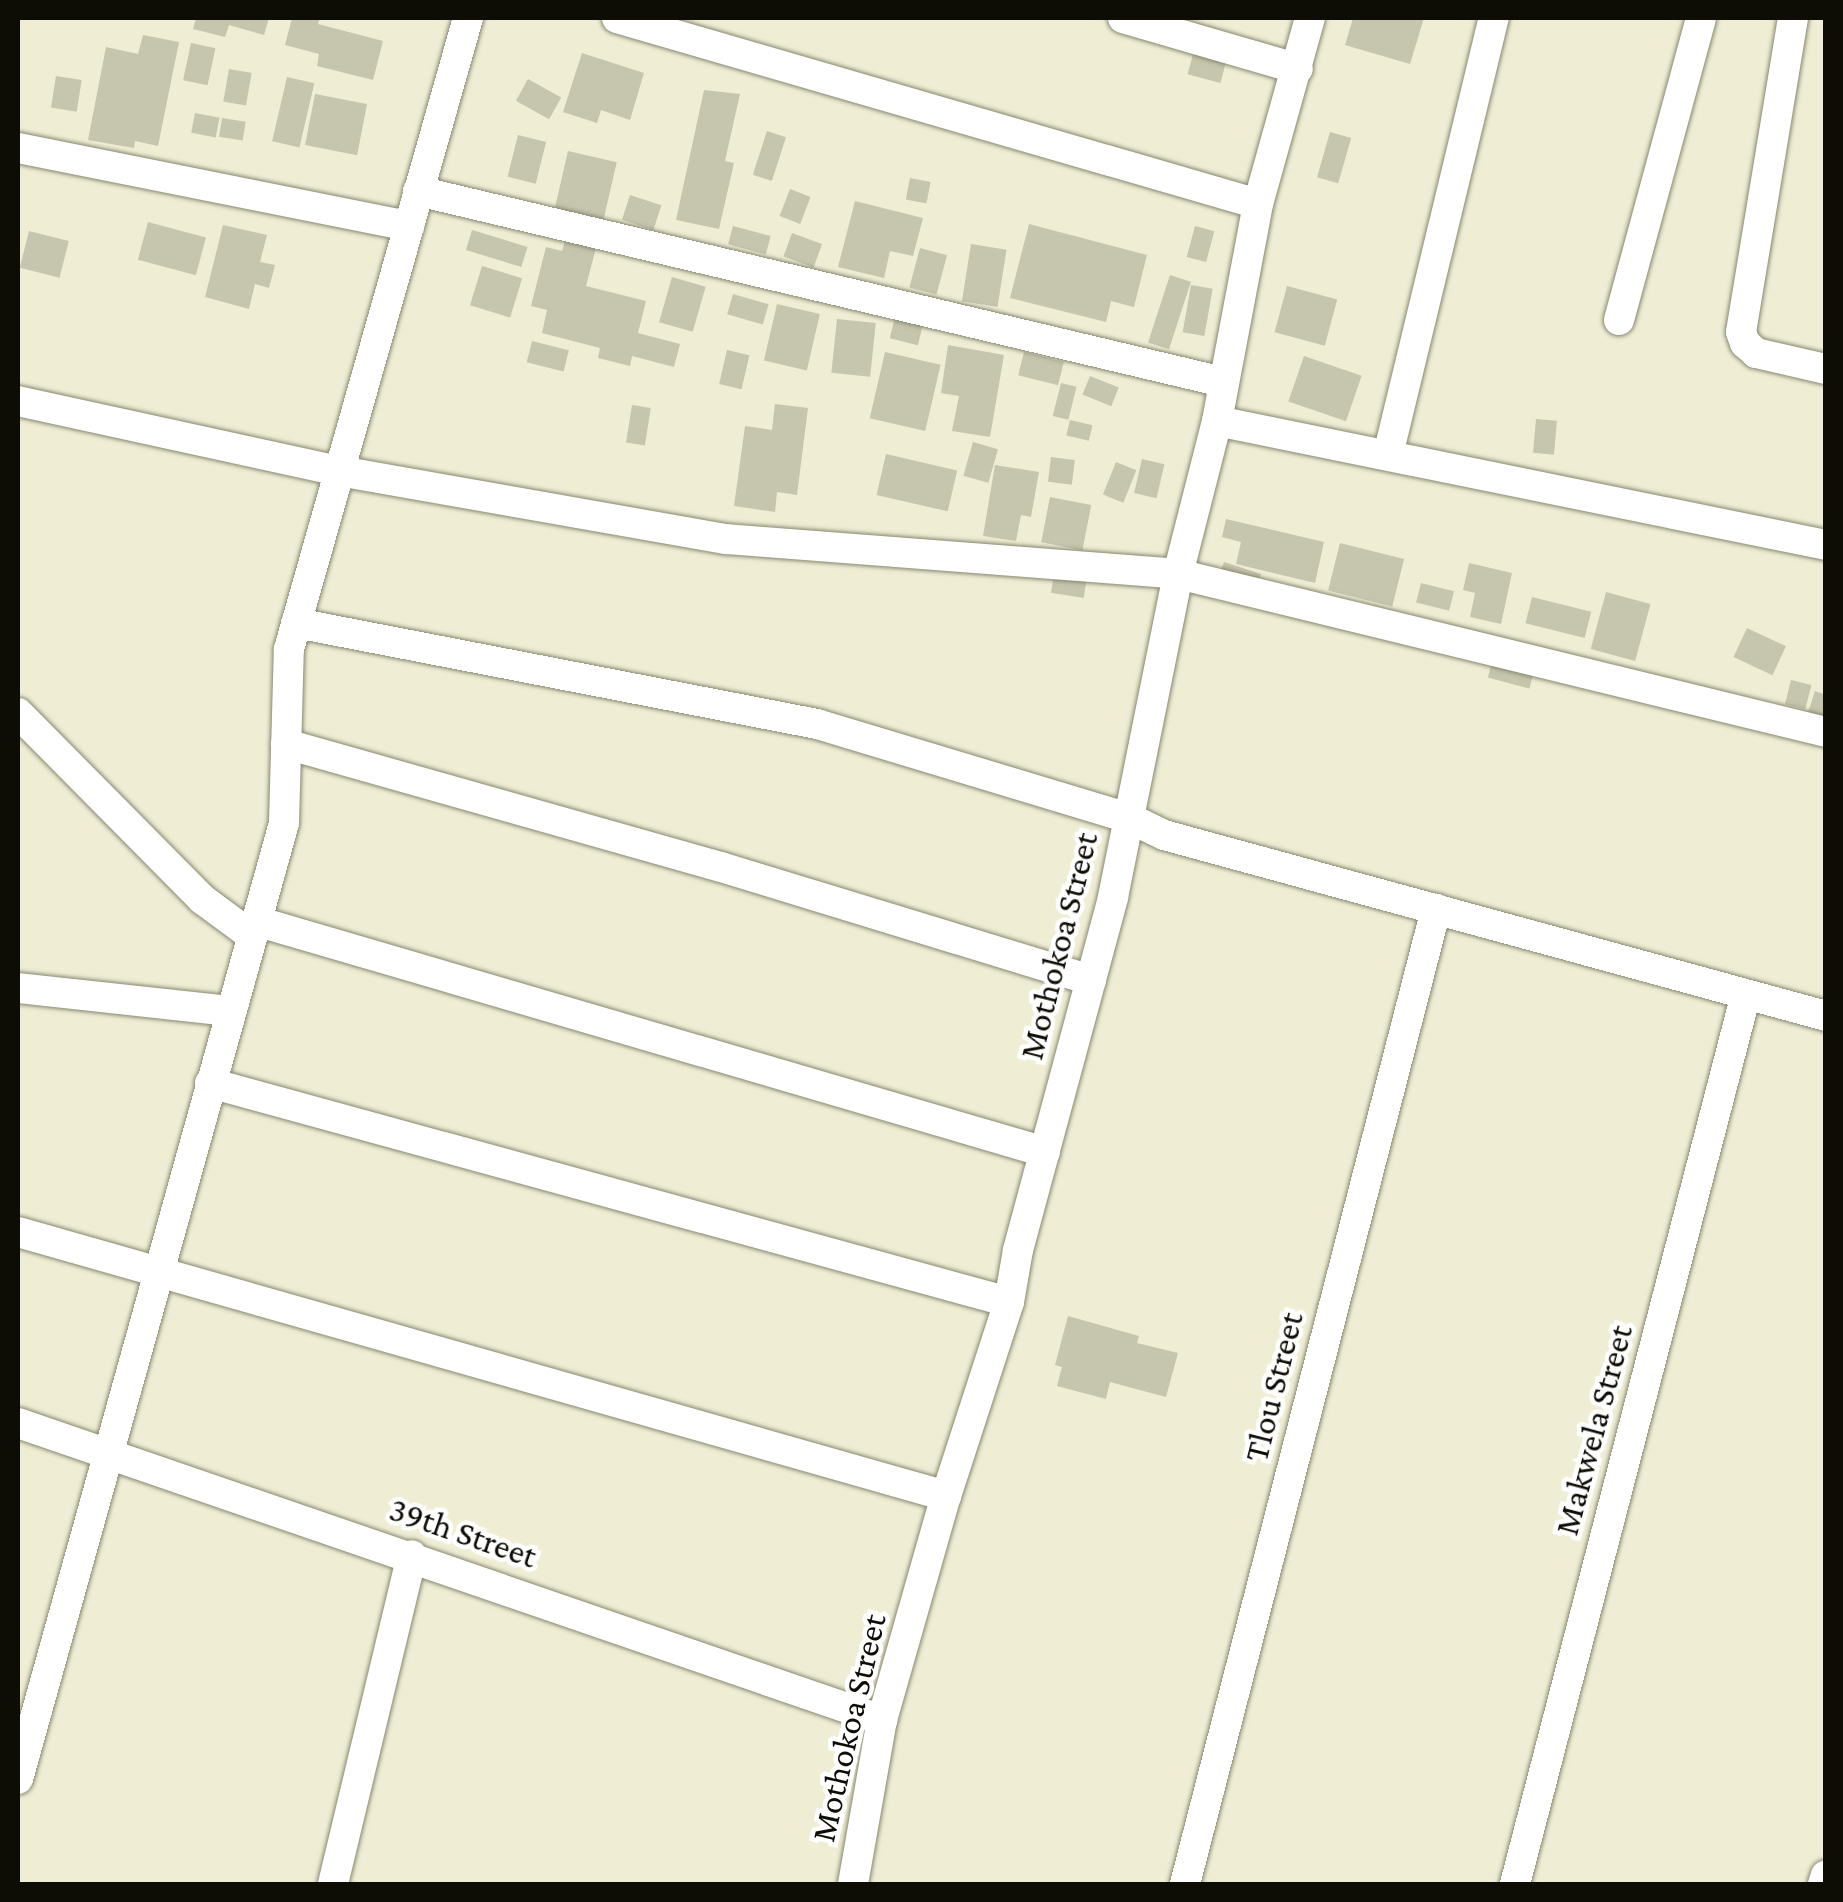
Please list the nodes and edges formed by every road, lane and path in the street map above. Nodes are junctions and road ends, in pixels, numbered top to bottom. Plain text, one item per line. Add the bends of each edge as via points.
1 (468, 18) edge
2 (616, 18) edge
3 (1122, 18) edge
4 (1310, 18) edge
5 (1494, 18) edge
6 (1701, 18) edge
7 (1793, 18) edge
8 (1298, 69) junction
9 (18, 148) edge
10 (418, 191) junction
11 (1258, 204) junction
12 (409, 226) junction
13 (1620, 320) dead end
14 (1826, 369) edge
15 (1224, 382) junction
16 (18, 401) edge
17 (1217, 421) junction
18 (1388, 455) junction
19 (340, 471) junction
20 (1826, 544) edge
21 (1178, 574) junction
22 (296, 623) junction
23 (18, 712) edge
24 (1826, 732) edge
25 (286, 744) junction
26 (1128, 818) junction
27 (1436, 908) junction
28 (254, 928) junction
29 (1091, 980) junction
30 (18, 988) edge
31 (1746, 994) junction
32 (230, 1010) junction
33 (1826, 1016) edge
34 (210, 1083) junction
35 (1045, 1152) junction
36 (18, 1232) edge
37 (157, 1271) junction
38 (1009, 1302) junction
39 (18, 1423) edge
40 (106, 1453) junction
41 (946, 1496) junction
42 (412, 1555) junction
43 (30, 1676) edge
44 (882, 1720) junction
45 (18, 1780) edge
46 (1826, 1875) edge
47 (333, 1884) edge
48 (853, 1884) edge
49 (1185, 1884) edge
50 (1515, 1884) edge
51 (1823, 1884) edge

1 - 10 street
2 - 11 street
3 - 8 street
4 - 8 street, Mothokoa Street
5 - 18 street
6 - 13 street
7 - 14 street via 1741,332 1756,353
8 - 11 street, Mothokoa Street
9 - 12 street
10 - 12 street
10 - 15 street
11 - 15 street, Mothokoa Street
12 - 19 street
15 - 17 street, Mothokoa Street
16 - 19 street
17 - 18 street
17 - 21 street, Mothokoa Street
18 - 20 street
19 - 21 street via 726,539
19 - 22 street
21 - 24 street
21 - 26 street, Mothokoa Street
22 - 25 street
22 - 26 street via 818,724
23 - 28 street via 202,899
25 - 28 street via 284,822
25 - 29 street
26 - 27 street via 1164,835
26 - 29 street, Mothokoa Street
27 - 31 street
27 - 49 street, Tlou Street
28 - 32 street
28 - 35 street
29 - 35 street, Mothokoa Street
30 - 32 street
31 - 33 street
31 - 50 street, Makwela Street
32 - 34 street
34 - 37 street
34 - 38 street
35 - 38 street, Mothokoa Street
36 - 37 street
37 - 40 street
37 - 41 street
38 - 41 street, Mothokoa Street
39 - 40 street, 39th Street
40 - 42 street, 39th Street
40 - 43 street
41 - 44 street, Mothokoa Street
42 - 44 street, 39th Street
42 - 47 street
43 - 45 street
44 - 48 street, Mothokoa Street
46 - 51 street

